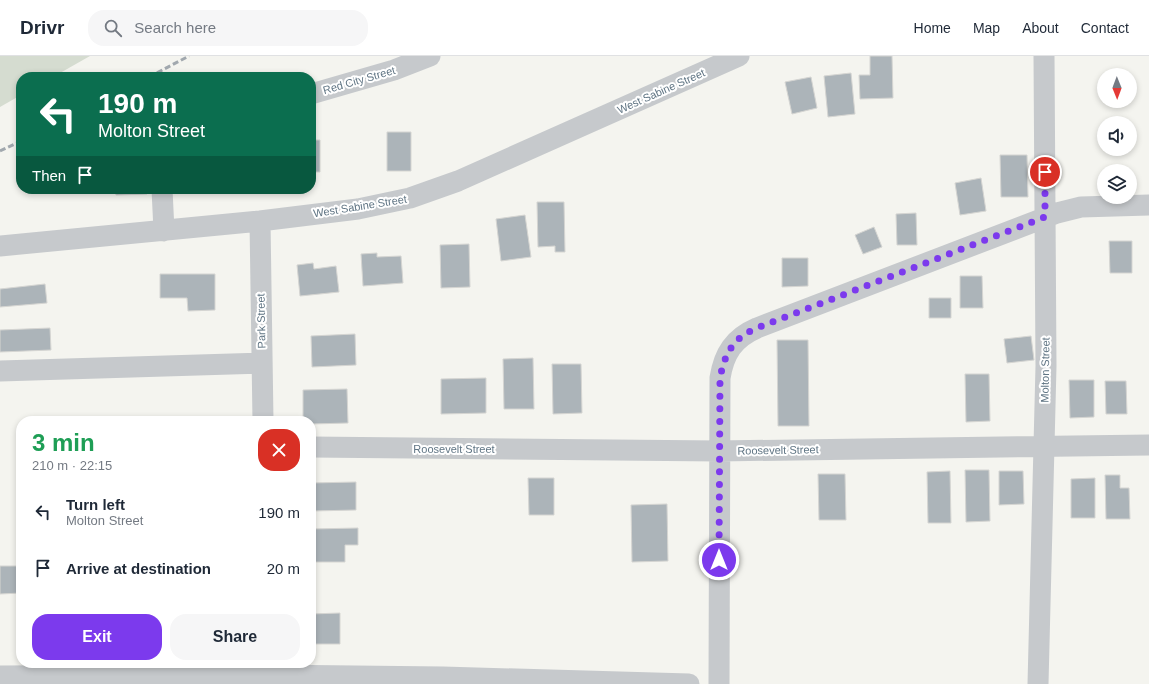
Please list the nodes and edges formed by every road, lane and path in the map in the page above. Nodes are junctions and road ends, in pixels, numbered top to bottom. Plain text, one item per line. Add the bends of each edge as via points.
1 (430, 56) edge
2 (739, 56) edge
3 (1044, 56) edge
4 (316, 93) edge
5 (162, 194) edge
6 (1149, 204) edge
7 (1045, 217) junction
8 (260, 221) junction
9 (164, 230) junction
10 (0, 246) edge
11 (262, 363) junction
12 (0, 371) edge
13 (263, 416) edge
14 (1149, 445) edge
15 (316, 447) edge
16 (1044, 447) junction
17 (719, 451) junction
18 (267, 674) edge
19 (0, 676) edge
20 (443, 680) edge
21 (689, 684) edge
22 (719, 684) edge
23 (1038, 684) edge

1 - 4 street, Red City Street via 394,70
2 - 8 street, West Sabine Street via 458,182 424,194 358,209
3 - 7 street, Molton Street
5 - 9 street
6 - 7 street via 1081,207
7 - 16 street, Molton Street
7 - 17 street via 744,335 732,345 722,367
8 - 9 street, West Sabine Street
8 - 11 street, Park Street
9 - 10 street, West Sabine Street
11 - 12 street
11 - 13 street, Park Street
14 - 16 street, Roosevelt Street
15 - 17 street, Roosevelt Street
16 - 17 street, Roosevelt Street
16 - 23 street, Molton Street
17 - 22 street
18 - 19 street
18 - 20 street
20 - 21 street

